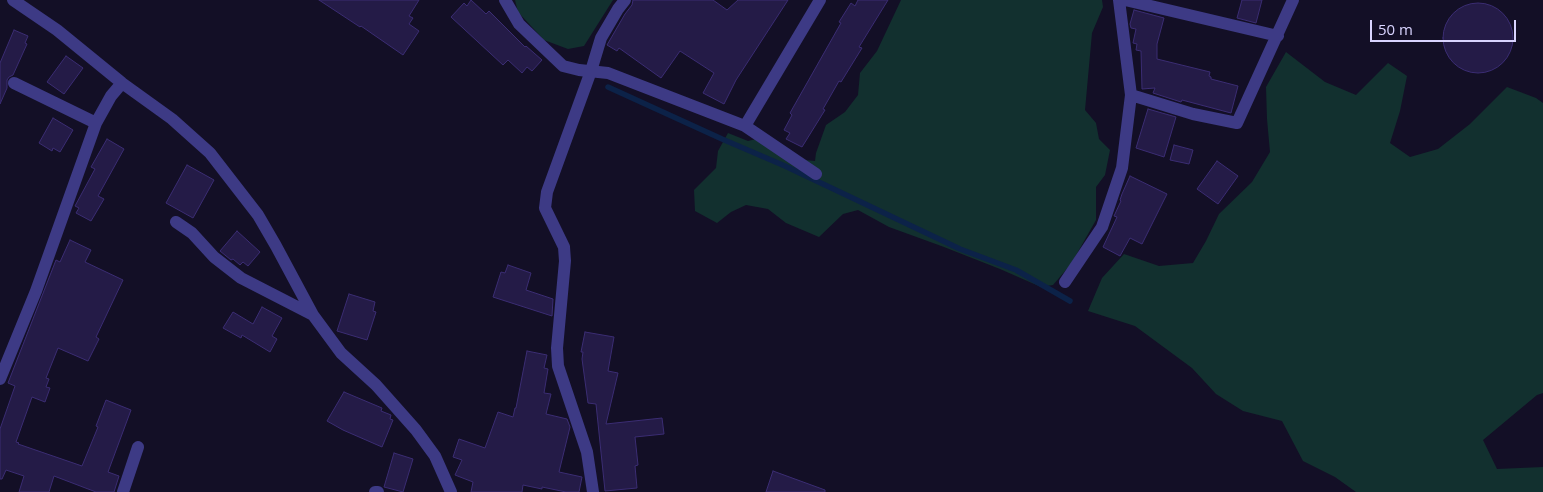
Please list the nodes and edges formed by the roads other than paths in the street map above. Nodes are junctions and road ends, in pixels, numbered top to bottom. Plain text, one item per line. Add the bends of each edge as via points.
1 (13, 0) edge
2 (505, 0) edge
3 (625, 0) edge
4 (820, 0) edge
5 (1119, 0) edge
6 (1125, 0) edge
7 (1294, 0) edge
8 (1278, 36) junction
9 (591, 71) junction
10 (14, 83) dead end
11 (122, 83) junction
12 (1131, 95) junction
13 (96, 122) junction
14 (745, 126) junction
15 (816, 174) dead end
16 (176, 222) dead end
17 (1065, 282) dead end
18 (313, 315) junction
19 (0, 379) edge
20 (138, 447) dead end
21 (123, 492) edge
22 (451, 492) edge
23 (593, 492) edge

1 - 11 street via 57,30
2 - 9 street via 519,24 563,66
3 - 9 street via 601,38
4 - 14 street
5 - 12 street
6 - 8 street
7 - 8 street
8 - 12 street via 1237,123 1193,114
9 - 14 street via 608,73
9 - 23 street via 547,192 545,208 564,248 558,366 588,452
10 - 13 street
11 - 13 street
11 - 18 street via 172,119 210,153 258,215
12 - 17 street via 1122,168 1102,226
13 - 19 street via 36,290
14 - 15 street
16 - 18 street via 241,278
18 - 22 street via 341,353 376,385 416,430 435,456
20 - 21 street

